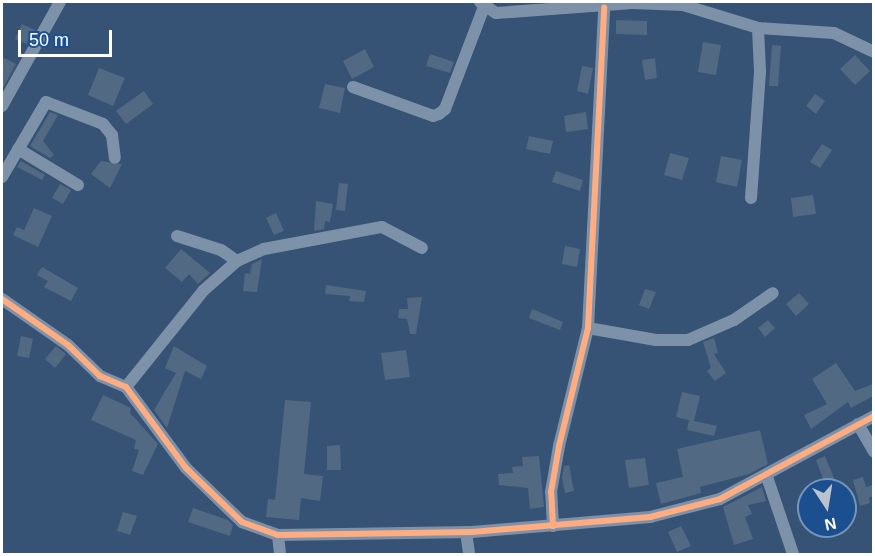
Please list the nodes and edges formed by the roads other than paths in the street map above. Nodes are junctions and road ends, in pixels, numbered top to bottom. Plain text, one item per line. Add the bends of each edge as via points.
1 (60, 2) edge
2 (482, 4) edge
3 (604, 8) junction
4 (758, 28) junction
5 (873, 52) edge
6 (353, 87) dead end
7 (2, 106) edge
8 (18, 149) junction
9 (115, 158) dead end
10 (2, 177) edge
11 (78, 185) dead end
12 (751, 198) dead end
13 (177, 236) dead end
14 (422, 248) dead end
15 (237, 261) junction
16 (773, 293) dead end
17 (2, 299) edge
18 (588, 327) junction
19 (126, 387) junction
20 (873, 416) edge
21 (858, 424) junction
22 (873, 452) edge
23 (767, 477) junction
24 (553, 526) junction
25 (466, 532) junction
26 (278, 535) junction
27 (280, 555) edge
28 (469, 555) edge
29 (793, 555) edge

1 - 7 street
2 - 3 street via 496,13 518,14
2 - 6 street via 445,109 439,114 433,116
3 - 4 street via 633,3 683,5
3 - 18 street
4 - 5 street via 834,33
4 - 12 street via 760,71
8 - 9 street via 46,102 102,124 112,135
8 - 10 street
8 - 11 street
13 - 15 street via 220,250
14 - 15 street via 382,227 264,249
15 - 19 street via 204,290
16 - 18 street via 734,320 688,340 656,340
17 - 19 street via 68,345 100,376
18 - 24 street via 559,446 551,492
19 - 26 street via 186,468 210,493 251,528
20 - 21 street
21 - 22 street
21 - 23 street
23 - 24 street via 699,507 625,522
23 - 29 street
24 - 25 street
25 - 26 street
25 - 28 street
26 - 27 street

